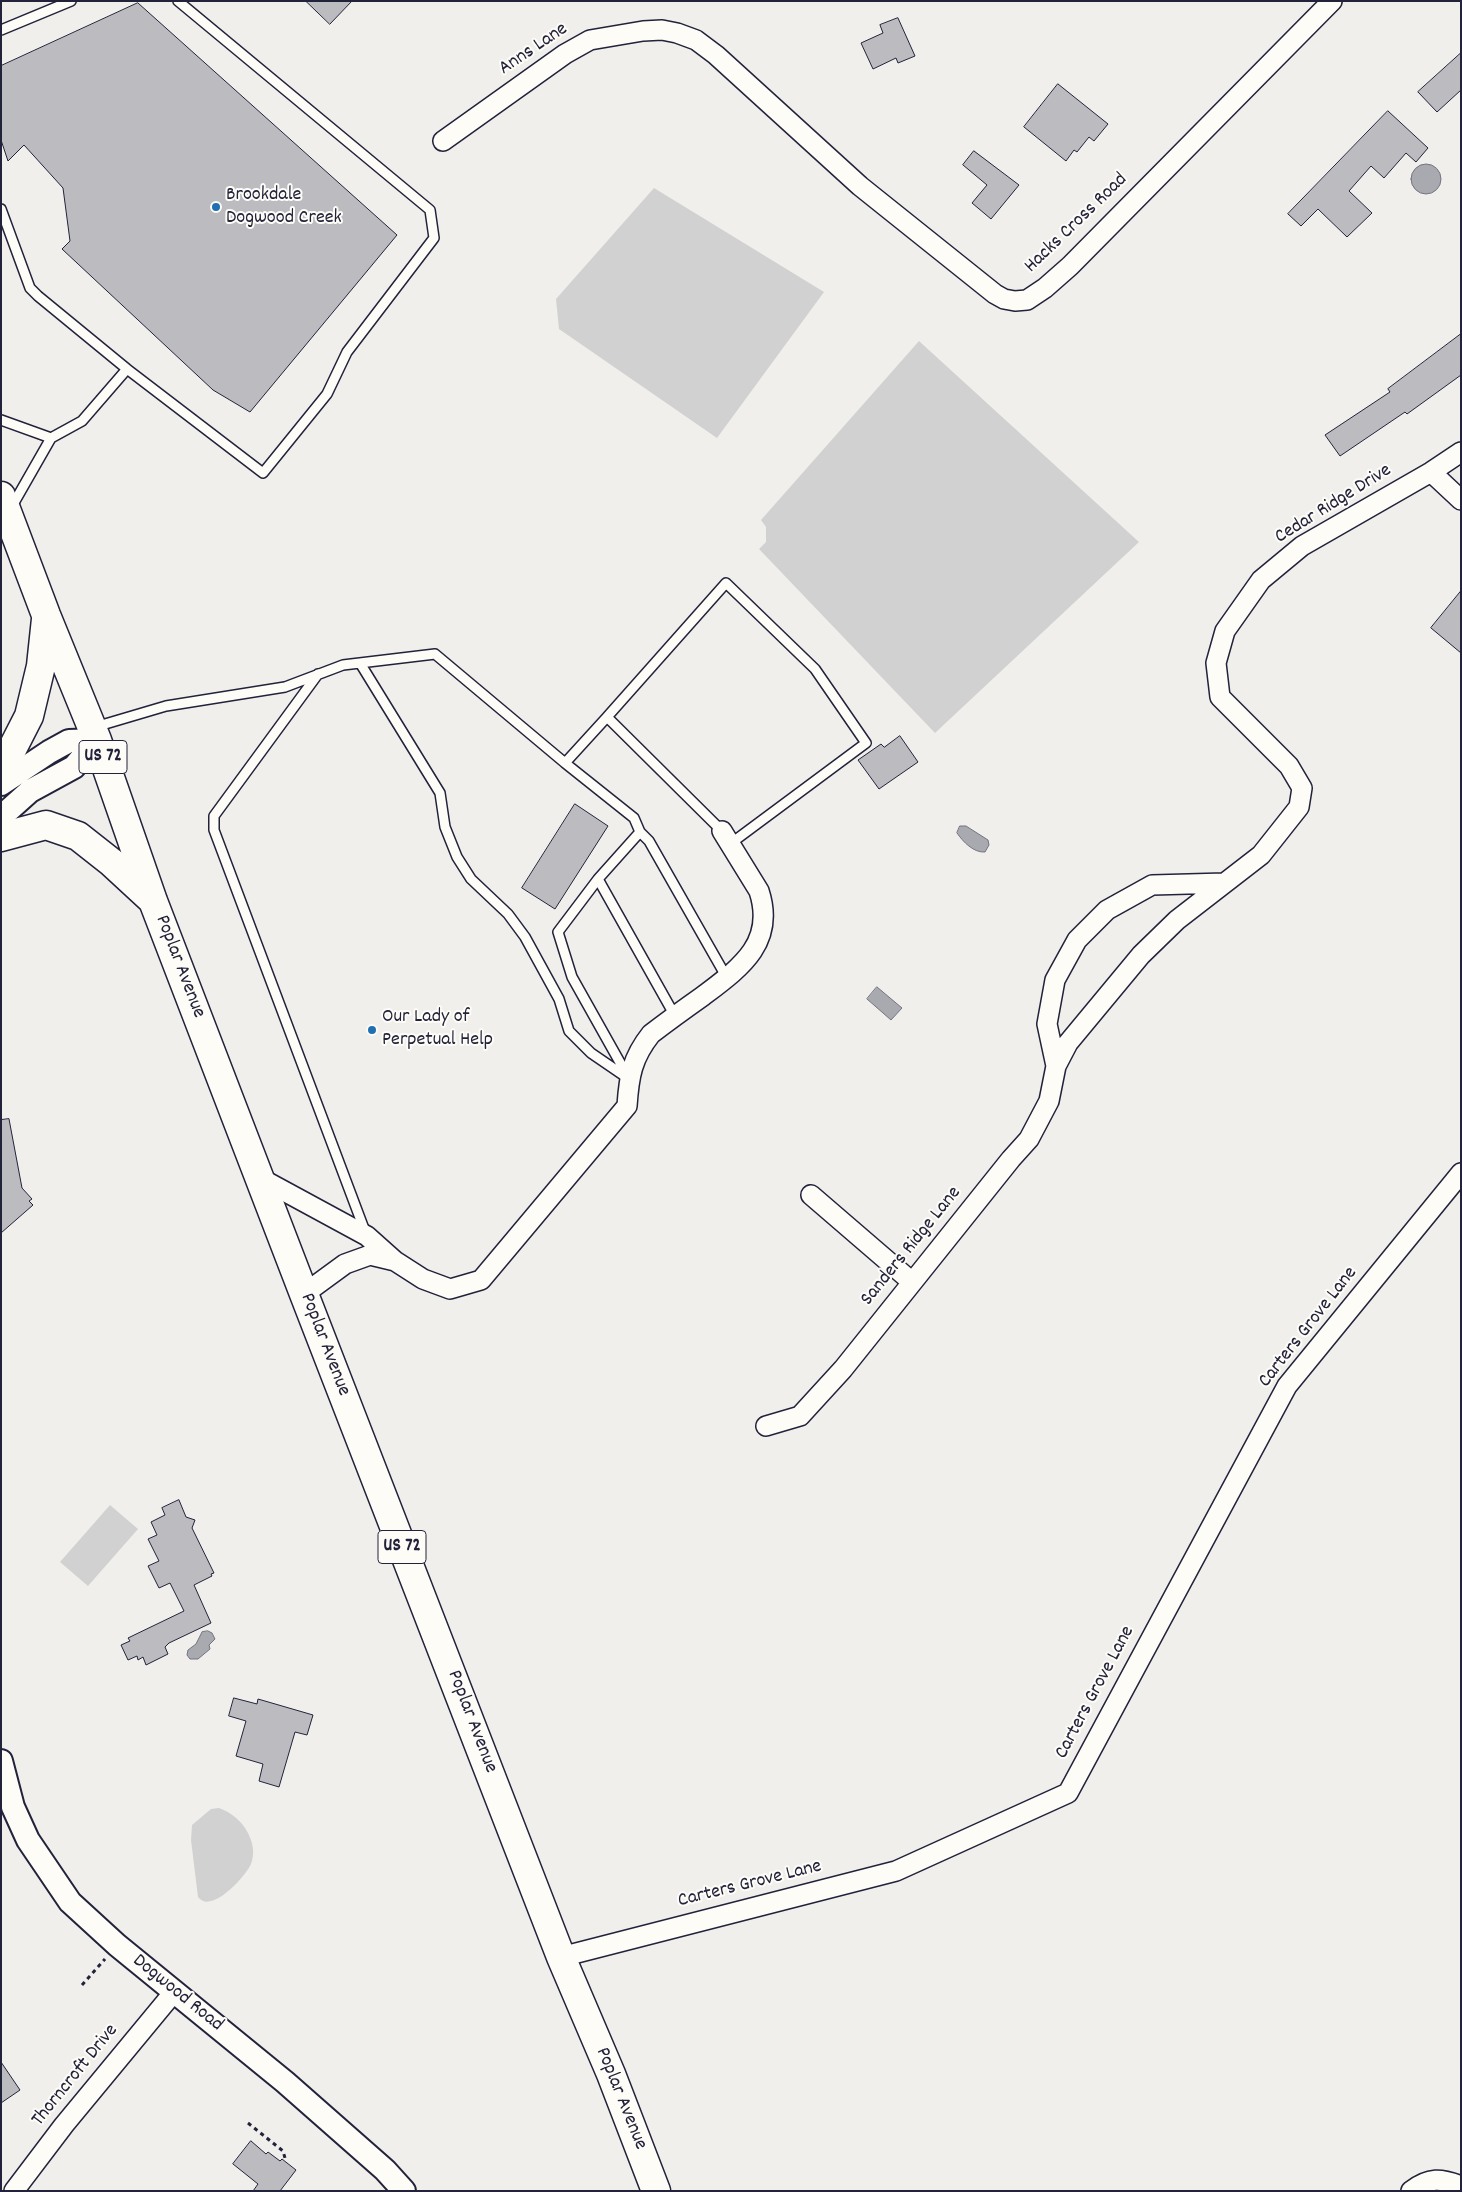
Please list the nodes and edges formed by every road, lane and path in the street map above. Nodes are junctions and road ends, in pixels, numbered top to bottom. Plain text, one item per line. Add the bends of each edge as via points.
1 (71, 1) edge
2 (178, 1) edge
3 (1332, 1) edge
4 (1, 30) edge
5 (716, 55) joint
6 (442, 141) dead end
7 (1, 209) edge
8 (127, 369) junction
9 (1, 420) edge
10 (51, 438) junction
11 (1461, 452) edge
12 (1431, 472) junction
13 (1461, 500) edge
14 (4, 504) edge
15 (46, 615) junction
16 (360, 663) junction
17 (318, 674) junction
18 (607, 717) junction
19 (94, 734) junction
20 (565, 763) junction
21 (1, 770) edge
22 (1, 784) edge
23 (1, 817) edge
24 (640, 832) junction
25 (1, 837) edge
26 (726, 837) junction
27 (1261, 856) joint
28 (598, 879) junction
29 (1225, 883) junction
30 (153, 901) junction
31 (727, 978) junction
32 (675, 1016) junction
33 (1056, 1066) junction
34 (629, 1079) junction
35 (1461, 1173) edge
36 (260, 1178) junction
37 (811, 1195) dead end
38 (367, 1236) junction
39 (396, 1261) junction
40 (912, 1282) junction
41 (304, 1294) junction
42 (766, 1426) dead end
43 (1, 1761) edge
44 (117, 1945) junction
45 (562, 1957) junction
46 (82, 1985) dead end
47 (174, 1992) junction
48 (248, 2123) dead end
49 (285, 2158) dead end
50 (1461, 2186) edge
51 (14, 2191) edge
52 (404, 2191) edge
53 (656, 2191) edge
54 (1411, 2191) edge

1 - 4 lane
2 - 8 lane via 430,210 434,238 347,352 327,394 263,473
3 - 5 street, Hacks Cross Road via 1070,266 1027,300 1015,302 988,289 860,186
5 - 6 street, Anns Lane via 696,40 662,30 643,30 590,40 565,54
7 - 8 lane via 30,288
8 - 10 lane via 82,421
9 - 10 lane
10 - 14 lane
11 - 12 street, Cedar Ridge Drive
12 - 13 street
12 - 27 street, Cedar Ridge Drive via 1302,546 1261,580 1225,631 1216,664 1220,697 1289,766 1302,788 1299,806
14 - 15 main road, Poplar Avenue / US 72
15 - 19 main road, Poplar Avenue / US 72
15 - 21 main road via 41,666 29,716
16 - 17 lane
16 - 20 lane via 435,654
16 - 34 lane via 440,793 445,827 457,857 471,879 508,914 525,937 559,998 570,1031 591,1053
17 - 19 lane via 285,687 166,706
17 - 38 lane via 214,816 214,830
18 - 20 lane
18 - 26 lane
18 - 26 lane via 726,583 815,669 866,743
19 - 22 street via 69,741
19 - 23 street via 74,766 30,791
19 - 30 main road, Poplar Avenue / US 72
20 - 24 lane via 634,818
24 - 28 lane
24 - 31 lane via 649,841
25 - 30 main road via 46,825 78,836
26 - 31 street via 759,891 764,917 761,935 751,955
27 - 29 street, Sanders Ridge Lane
28 - 32 lane
28 - 34 lane via 558,932 572,977
29 - 33 street, Sanders Ridge Lane via 1177,920 1141,955 1068,1043
29 - 33 street, Sanders Ridge Lane via 1152,885 1107,910 1077,940 1055,980 1047,1024
30 - 36 main road, Poplar Avenue / US 72
31 - 32 street
32 - 34 street via 651,1034 642,1046
33 - 40 street, Sanders Ridge Lane via 1049,1101 1030,1139
34 - 39 street via 628,1106 481,1280 450,1289 423,1279
35 - 45 street, Carters Grove Lane via 1287,1386 1068,1793 896,1870
36 - 38 street
36 - 41 main road, Poplar Avenue / US 72
37 - 40 street
38 - 39 street
39 - 41 street via 370,1255 345,1264
40 - 42 street, Sanders Ridge Lane via 800,1416
41 - 45 main road, Poplar Avenue / US 72
43 - 44 street, Dogwood Road via 13,1807 28,1840 70,1902
44 - 46 path
44 - 47 street, Dogwood Road
45 - 53 main road, Poplar Avenue / US 72 via 612,2074
47 - 51 street, Thorncroft Drive via 102,2077
47 - 52 street, Dogwood Road via 285,2082 385,2170
48 - 49 path via 283,2151
50 - 54 street via 1446,2180 1424,2182

